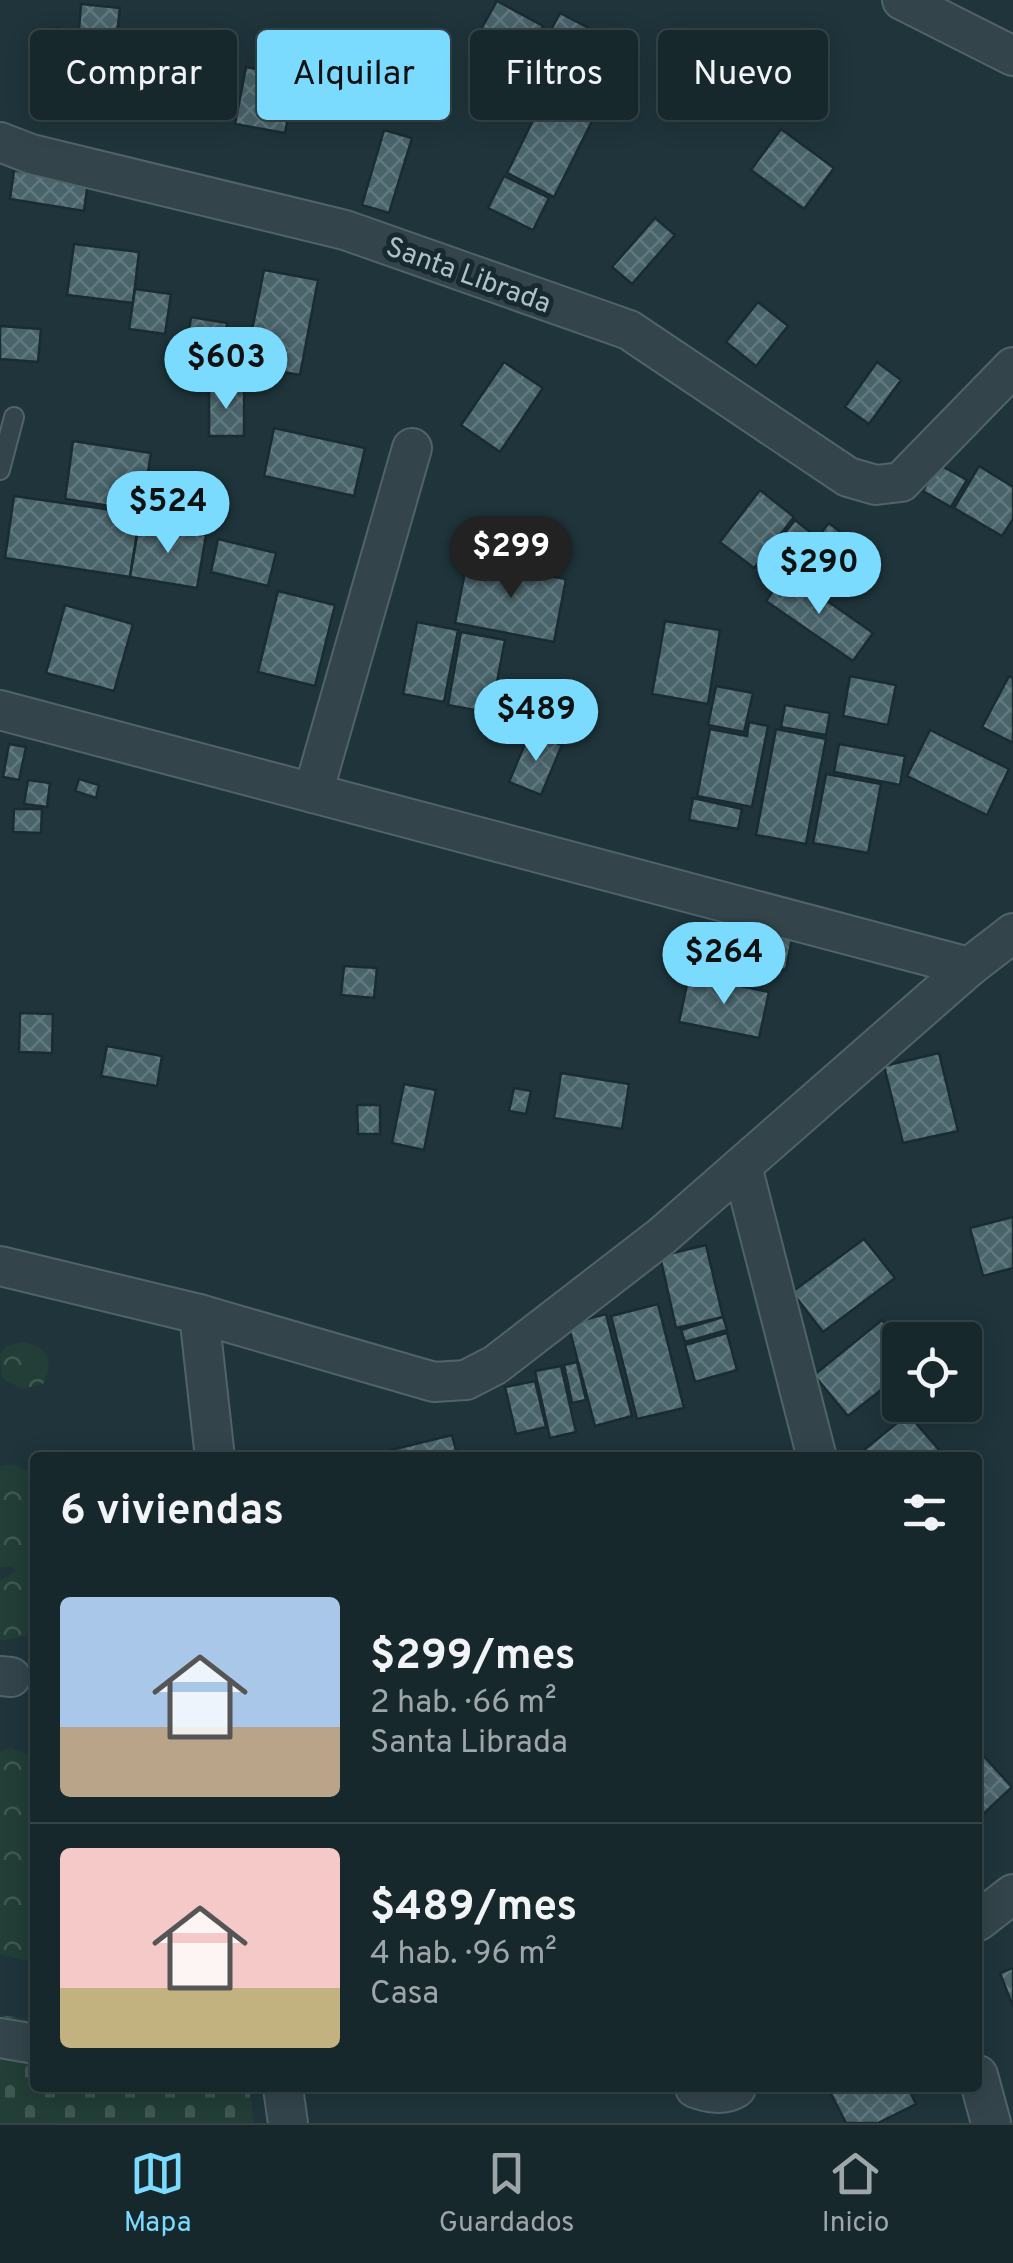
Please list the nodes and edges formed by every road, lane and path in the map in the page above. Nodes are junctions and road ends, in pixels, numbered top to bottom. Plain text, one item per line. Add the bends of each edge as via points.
1 (902, 0) edge
2 (1013, 56) edge
3 (0, 142) edge
4 (1013, 367) edge
5 (14, 417) dead end
6 (412, 448) dead end
7 (0, 470) edge
8 (0, 710) edge
9 (313, 793) junction
10 (1013, 935) edge
11 (969, 966) junction
12 (742, 1166) junction
13 (0, 1266) edge
14 (199, 1314) junction
15 (214, 1452) edge
16 (815, 1452) edge
17 (1013, 1894) edge
18 (982, 1918) edge
19 (0, 2038) edge
20 (30, 2043) edge
21 (982, 2091) edge
22 (284, 2092) edge
23 (288, 2123) edge
24 (990, 2123) edge

1 - 2 street
3 - 4 street, Santa Librada via 345,230 629,330 848,477 876,485 901,482
5 - 7 lane
6 - 9 street
8 - 9 street
9 - 11 street
10 - 11 street
11 - 12 street
12 - 14 street via 647,1248 496,1365 466,1380 434,1382
12 - 16 street
13 - 14 street
14 - 15 street
17 - 18 street
19 - 20 street
21 - 24 street
22 - 23 street

